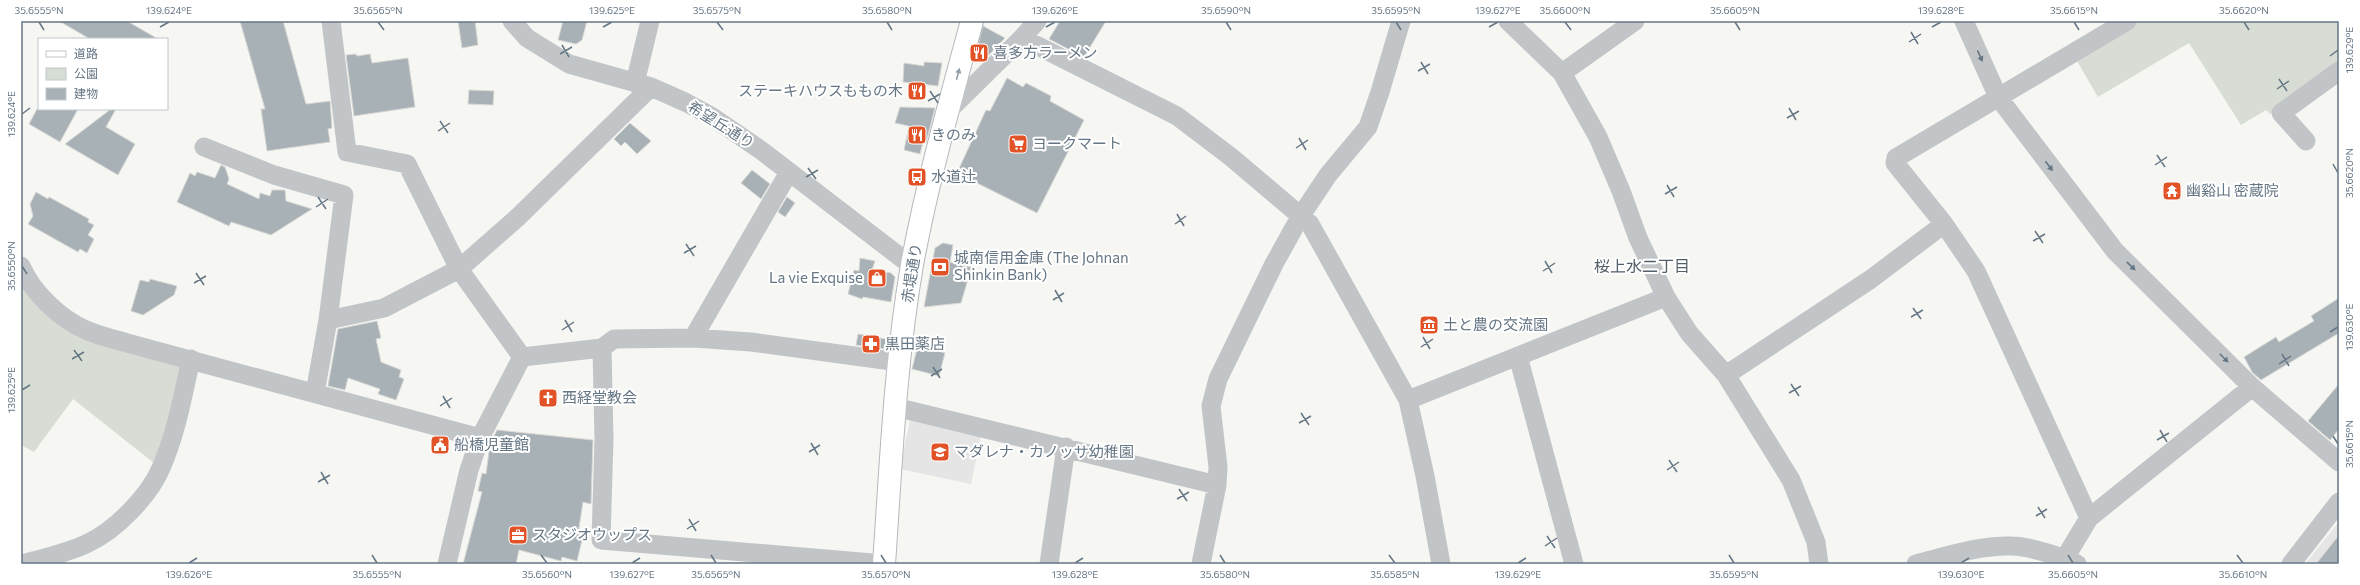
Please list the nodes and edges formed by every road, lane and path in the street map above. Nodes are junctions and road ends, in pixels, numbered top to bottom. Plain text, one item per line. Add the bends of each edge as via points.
1 (331, 21) edge
2 (512, 21) edge
3 (650, 21) edge
4 (972, 21) edge
5 (1036, 21) edge
6 (1401, 21) edge
7 (1508, 21) edge
8 (1635, 21) edge
9 (1964, 21) edge
10 (2127, 21) edge
11 (1022, 38) junction
12 (2339, 71) edge
13 (1562, 73) junction
14 (643, 85) junction
15 (1998, 97) junction
16 (948, 111) junction
17 (2306, 141) dead end
18 (204, 147) dead end
19 (789, 172) junction
20 (1300, 217) junction
21 (1944, 224) junction
22 (21, 266) edge
23 (912, 266) junction
24 (459, 269) junction
25 (1666, 297) junction
26 (328, 320) junction
27 (693, 338) junction
28 (602, 348) junction
29 (1518, 356) junction
30 (522, 357) junction
31 (191, 360) junction
32 (898, 362) junction
33 (1726, 375) junction
34 (2252, 387) junction
35 (315, 393) junction
36 (1408, 400) junction
37 (895, 407) junction
38 (480, 438) junction
39 (1066, 447) junction
40 (2339, 462) edge
41 (1217, 485) junction
42 (2339, 502) edge
43 (2089, 518) junction
44 (728, 558) edge
45 (2061, 560) edge
46 (22, 564) edge
47 (447, 564) edge
48 (884, 564) edge
49 (1049, 564) edge
50 (1201, 564) edge
51 (1441, 564) edge
52 (1574, 564) edge
53 (1818, 564) edge
54 (1916, 564) edge
55 (2291, 564) edge

1 - 24 street via 347,152 406,164
2 - 14 street, 希望丘通り via 527,38 569,64
3 - 14 street
16 -> 4 main road, 赤堤通り
5 - 11 street
6 - 20 street via 1368,127 1328,175
7 - 13 street
8 - 13 street
9 -> 15 street
10 - 15 street
11 - 16 street
11 - 20 street via 1177,116 1231,157
12 - 17 street via 2281,113
13 - 25 street via 1598,137 1638,238
14 - 19 street, 希望丘通り via 711,116
14 - 24 street via 518,217
15 - 21 street via 1896,158 1895,163
15 -> 34 street via 2115,251
16 - 23 main road, 赤堤通り
18 - 26 street via 274,175 344,195
19 - 23 street, 希望丘通り
19 - 27 street
20 - 36 street via 1310,224
20 - 41 street via 1218,379 1211,406 1218,467
21 - 33 street via 1871,279
21 - 43 street via 1976,271
22 - 31 street via 26,277 48,304 85,330
23 - 32 main road, 赤堤通り
24 - 26 street via 384,308
24 - 30 street
25 - 29 street
25 - 33 street via 1689,333
26 - 35 street
27 - 28 street via 614,339
27 - 32 street via 751,342
28 - 30 street
28 - 44 street via 604,439 600,540
29 - 36 street
29 - 52 street
30 - 38 street
31 - 35 street
31 - 46 street via 161,469 136,505 108,531 88,543
32 - 37 main road, 赤堤通り
33 - 53 street via 1791,480 1816,542
34 - 40 street
34 - 43 street
35 - 38 street
36 - 51 street
37 - 39 street
37 - 48 main road, 赤堤通り
38 - 47 street via 469,470
39 - 41 street
39 - 49 street
41 - 50 street
42 - 55 street
43 - 45 street
44 - 48 street
45 - 54 street via 2014,546 1981,548

